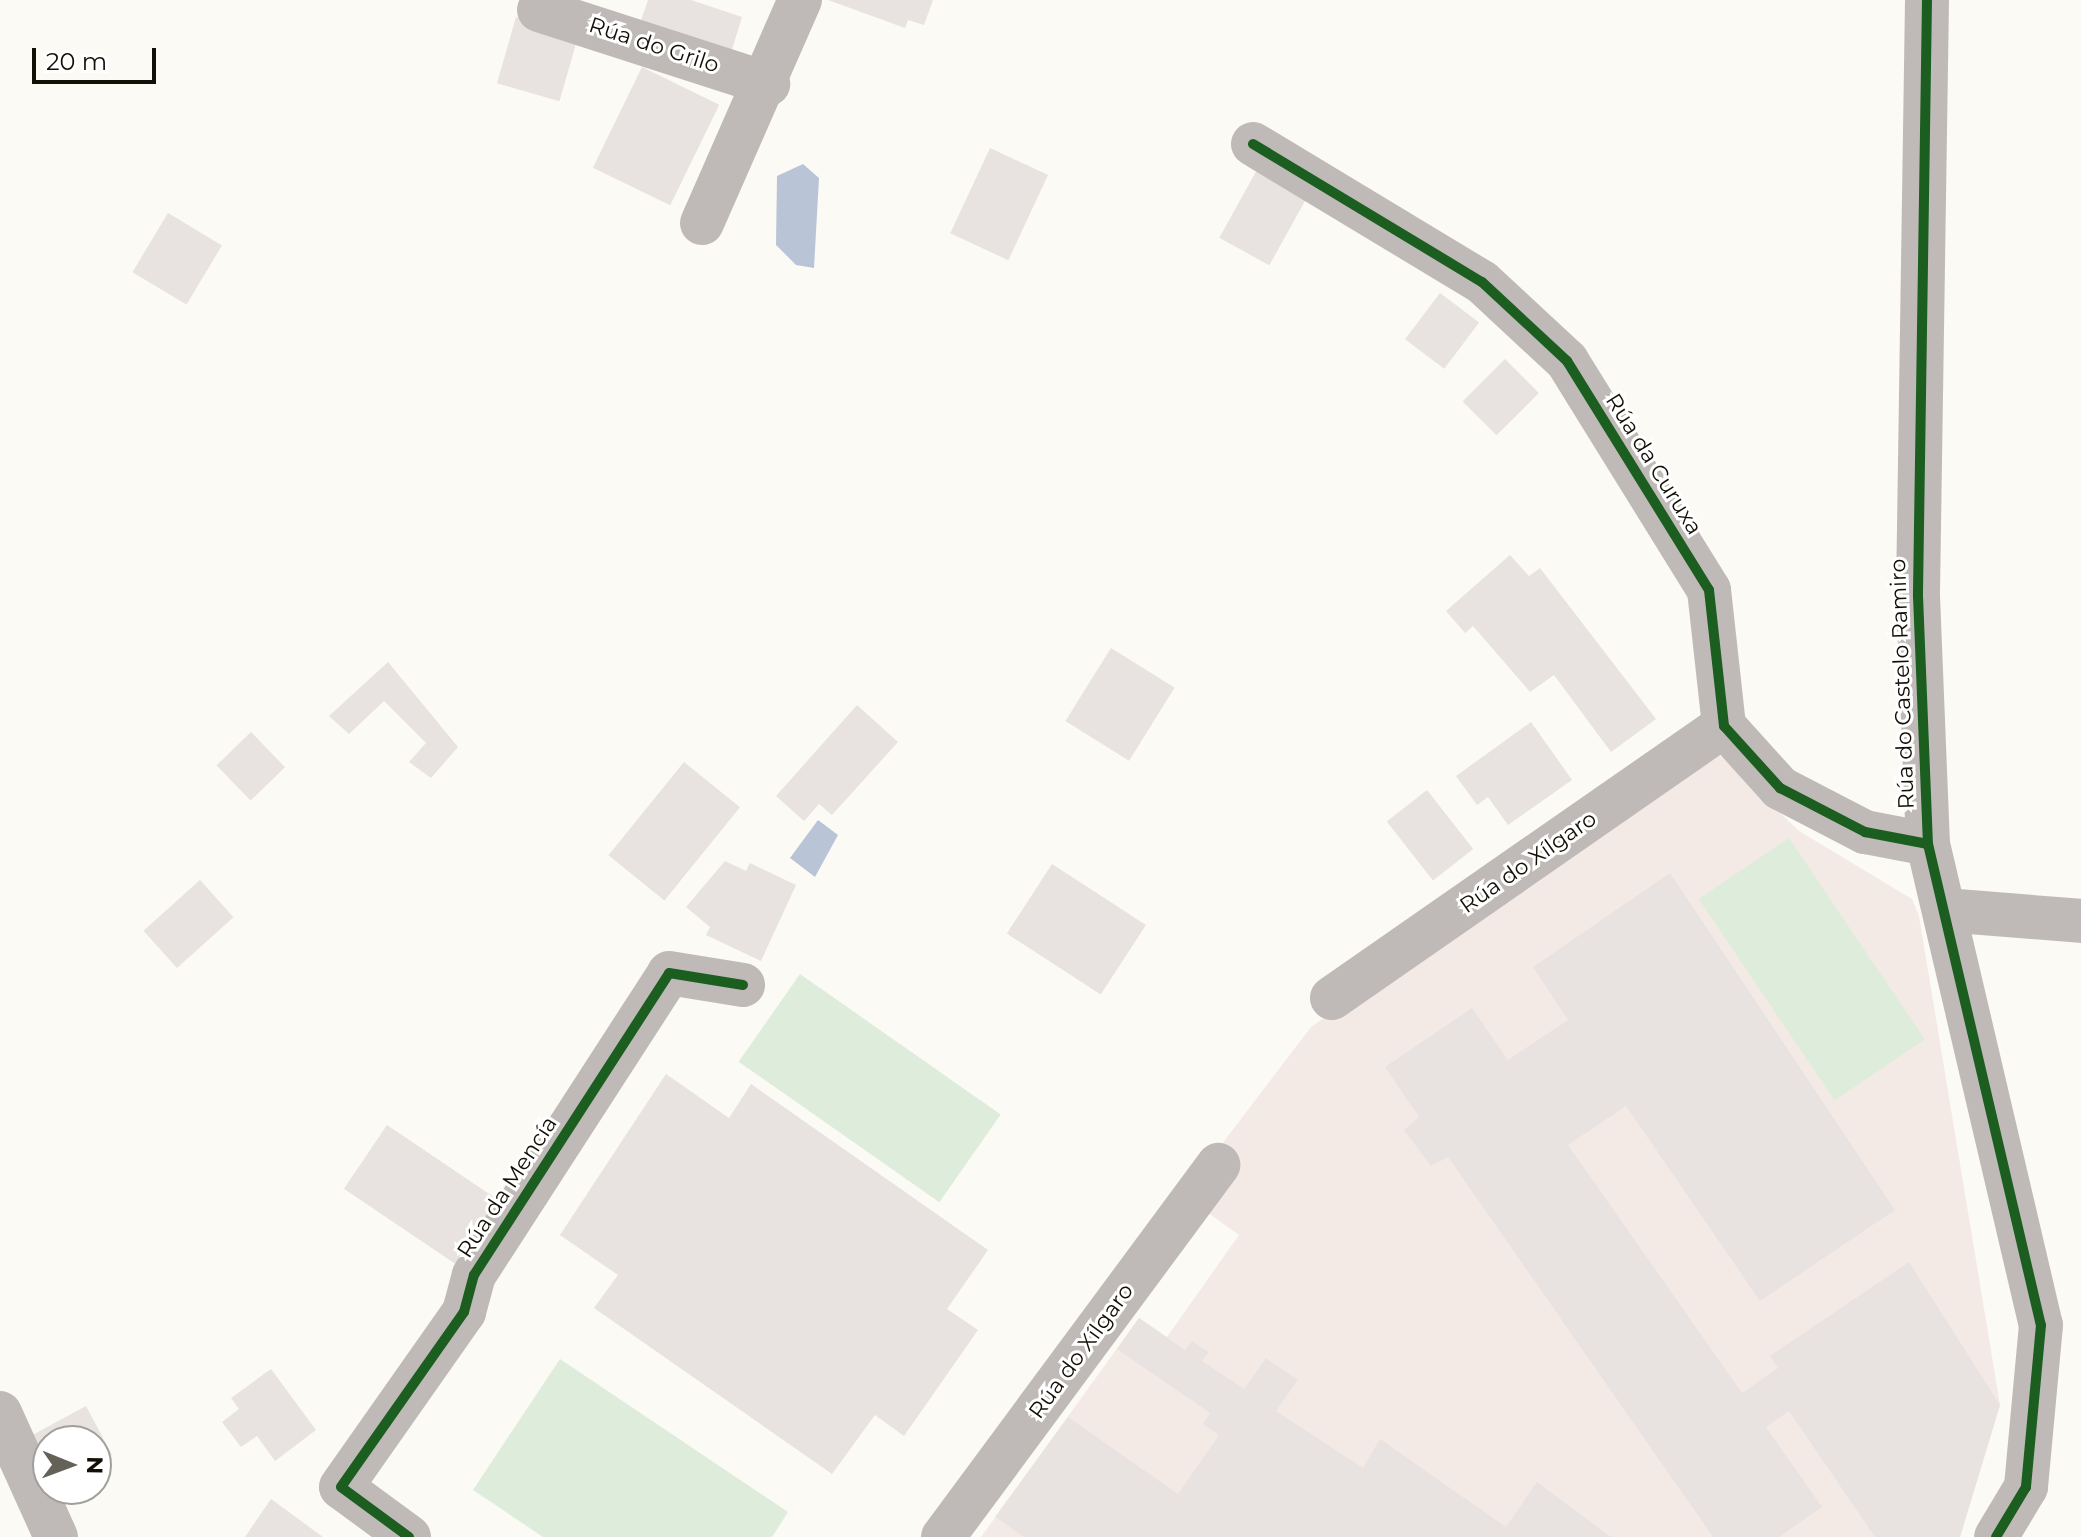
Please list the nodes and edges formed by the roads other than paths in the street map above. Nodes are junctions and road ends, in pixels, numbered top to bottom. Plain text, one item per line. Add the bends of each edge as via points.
1 (800, 0) edge
2 (1927, 0) edge
3 (539, 10) dead end
4 (768, 84) junction
5 (1253, 144) dead end
6 (702, 223) dead end
7 (1724, 726) junction
8 (1928, 844) junction
9 (1945, 910) junction
10 (2081, 921) edge
11 (743, 985) dead end
12 (1332, 998) dead end
13 (1218, 1165) dead end
14 (0, 1413) edge
15 (56, 1537) edge
16 (409, 1537) edge
17 (943, 1537) edge
18 (1996, 1537) edge

1 - 4 street
2 - 8 street, Rúa do Castelo Ramiro via 1918,596
3 - 4 street, Rúa do Grilo
4 - 6 street
5 - 7 street, Rúa da Curuxa via 1482,282 1567,361 1709,590
7 - 8 street via 1780,788 1865,832
7 - 12 street, Rúa do Xílgaro
8 - 9 street, Rúa do Castelo Ramiro
9 - 10 street
9 - 18 street, Rúa do Castelo Ramiro via 2041,1325 2026,1487
11 - 16 street, Rúa da Mencía via 669,973 474,1275 464,1312 341,1487
13 - 17 street, Rúa do Xílgaro
14 - 15 street

